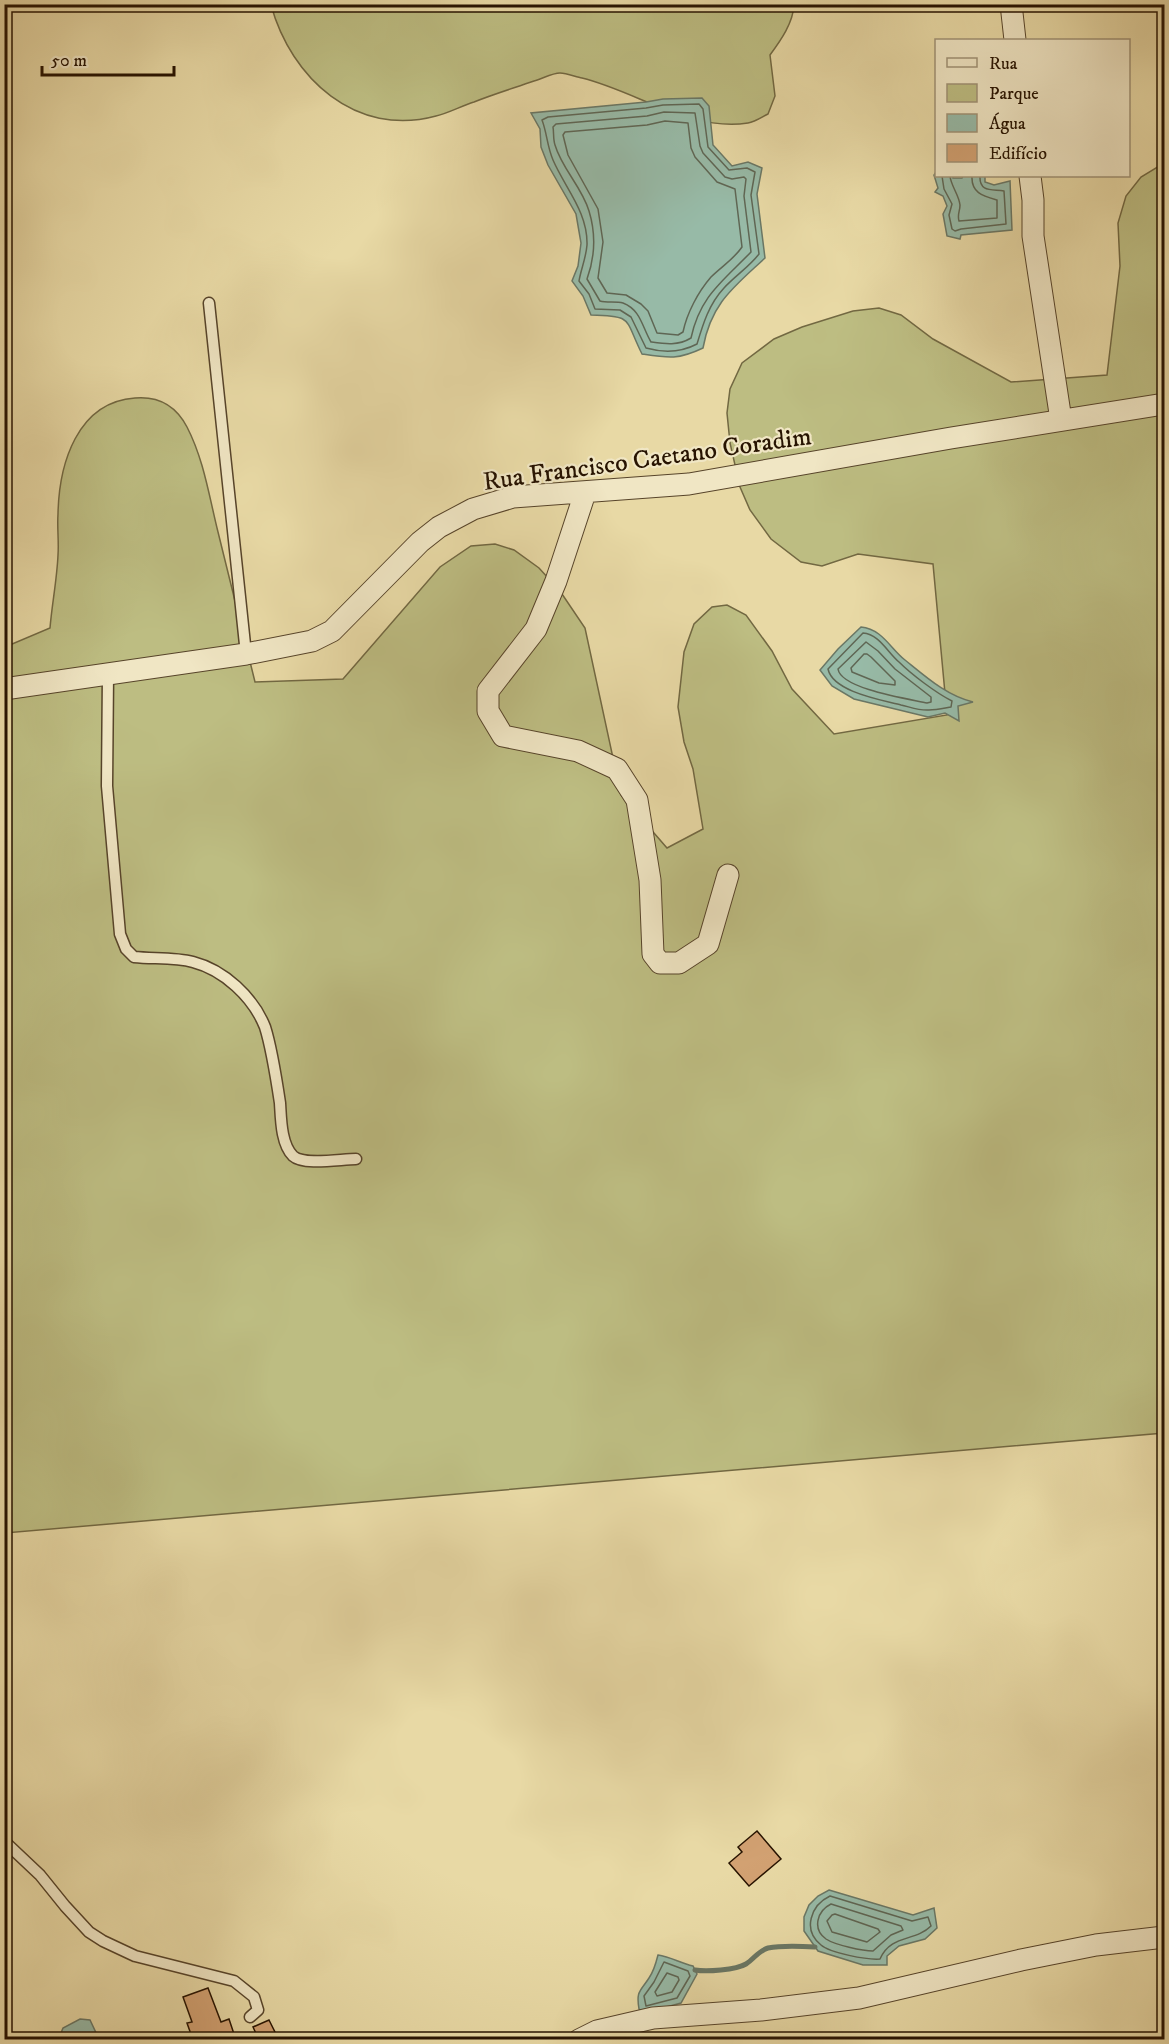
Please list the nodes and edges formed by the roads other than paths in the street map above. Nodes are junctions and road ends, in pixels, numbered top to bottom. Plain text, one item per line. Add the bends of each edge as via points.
1 (1011, 4) edge
2 (1015, 39) edge
3 (1030, 177) edge
4 (210, 303) dead end
5 (1164, 404) edge
6 (1061, 420) junction
7 (585, 493) junction
8 (246, 654) junction
9 (108, 674) junction
10 (4, 689) edge
11 (728, 875) dead end
12 (356, 1159) dead end
13 (4, 1841) edge
14 (1164, 1937) edge
15 (250, 2017) dead end
16 (579, 2040) edge

1 - 2 street
3 - 6 street via 1033,236
4 - 8 lane
5 - 6 street, Rua Francisco Caetano Coradim
6 - 7 street, Rua Francisco Caetano Coradim via 689,484
7 - 8 street, Rua Francisco Caetano Coradim via 513,497 473,509 420,542 332,631 312,641
7 - 11 street via 536,629 488,691 488,711 503,736 578,751 616,769 637,800 650,880 653,954 660,963 679,963 708,944
8 - 9 street, Rua Francisco Caetano Coradim
9 - 10 street, Rua Francisco Caetano Coradim
9 - 12 lane via 107,786 122,942 134,957 192,962 238,987 264,1027 282,1131 294,1157 308,1161
13 - 15 lane via 40,1875 89,1932 135,1956 234,1981 254,1997 258,2010
14 - 16 street via 1096,1945 859,1998 653,2018 597,2031

